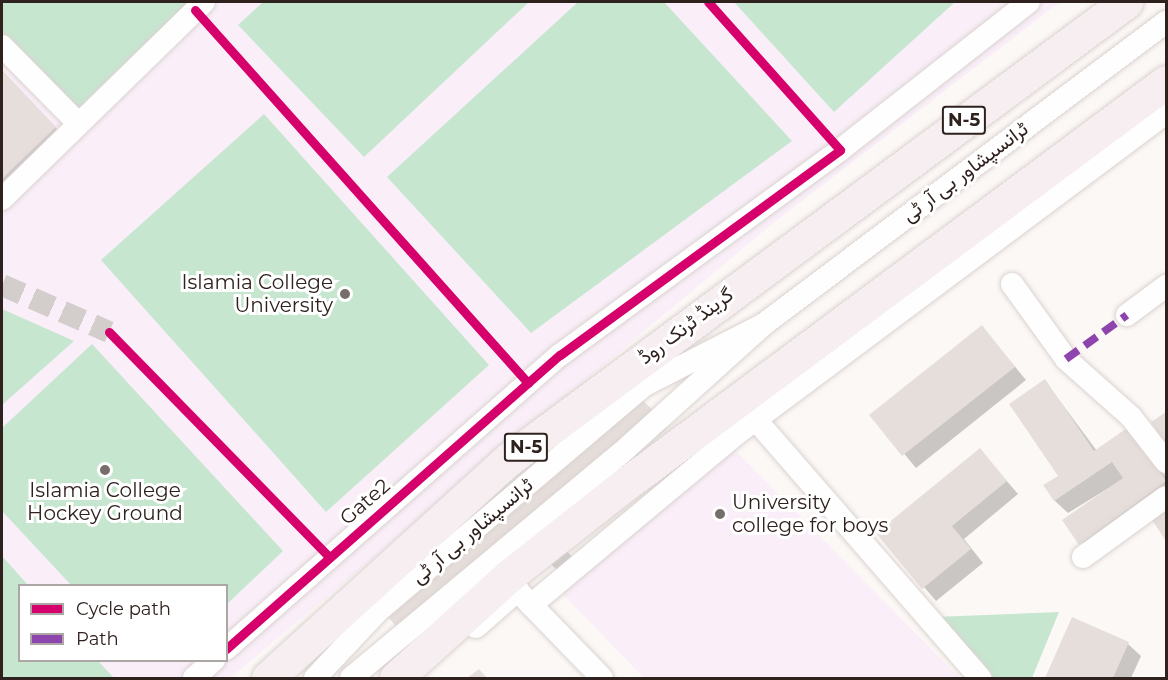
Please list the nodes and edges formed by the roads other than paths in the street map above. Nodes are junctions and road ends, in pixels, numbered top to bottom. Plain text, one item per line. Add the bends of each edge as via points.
1 (1029, 2) edge
2 (1126, 2) edge
3 (195, 4) edge
4 (1167, 21) edge
5 (2, 46) edge
6 (1167, 82) edge
7 (1167, 113) edge
8 (78, 123) junction
9 (2, 199) edge
10 (1012, 284) dead end
11 (1167, 286) edge
12 (1127, 315) dead end
13 (764, 324) junction
14 (756, 420) junction
15 (1167, 462) edge
16 (1167, 497) edge
17 (1083, 557) dead end
18 (518, 592) junction
19 (228, 648) edge
20 (212, 662) edge
21 (194, 678) edge
22 (268, 678) edge
23 (315, 678) edge
24 (351, 678) edge
25 (396, 678) edge
26 (417, 678) edge
27 (602, 678) edge
28 (980, 678) edge

1 - 19 street, Gate2 via 528,383
2 - 22 highway, گرینڈ ٹرنک روڈ / N-5 via 509,459
3 - 8 street
4 - 13 street, ٹرانسپشاور بی آر ٹی
5 - 8 street
6 - 18 highway via 957,233
7 - 14 street
8 - 9 street
10 - 15 street via 1066,359 1131,417
11 - 12 street
13 - 23 street, ٹرانسپشاور بی آر ٹی via 643,386 378,611
13 - 24 street, ٹرانسپشاور بی آر ٹی via 621,453
14 - 18 street
14 - 28 street
16 - 17 street
18 - 25 highway
18 - 26 street
18 - 27 street
20 - 21 street

